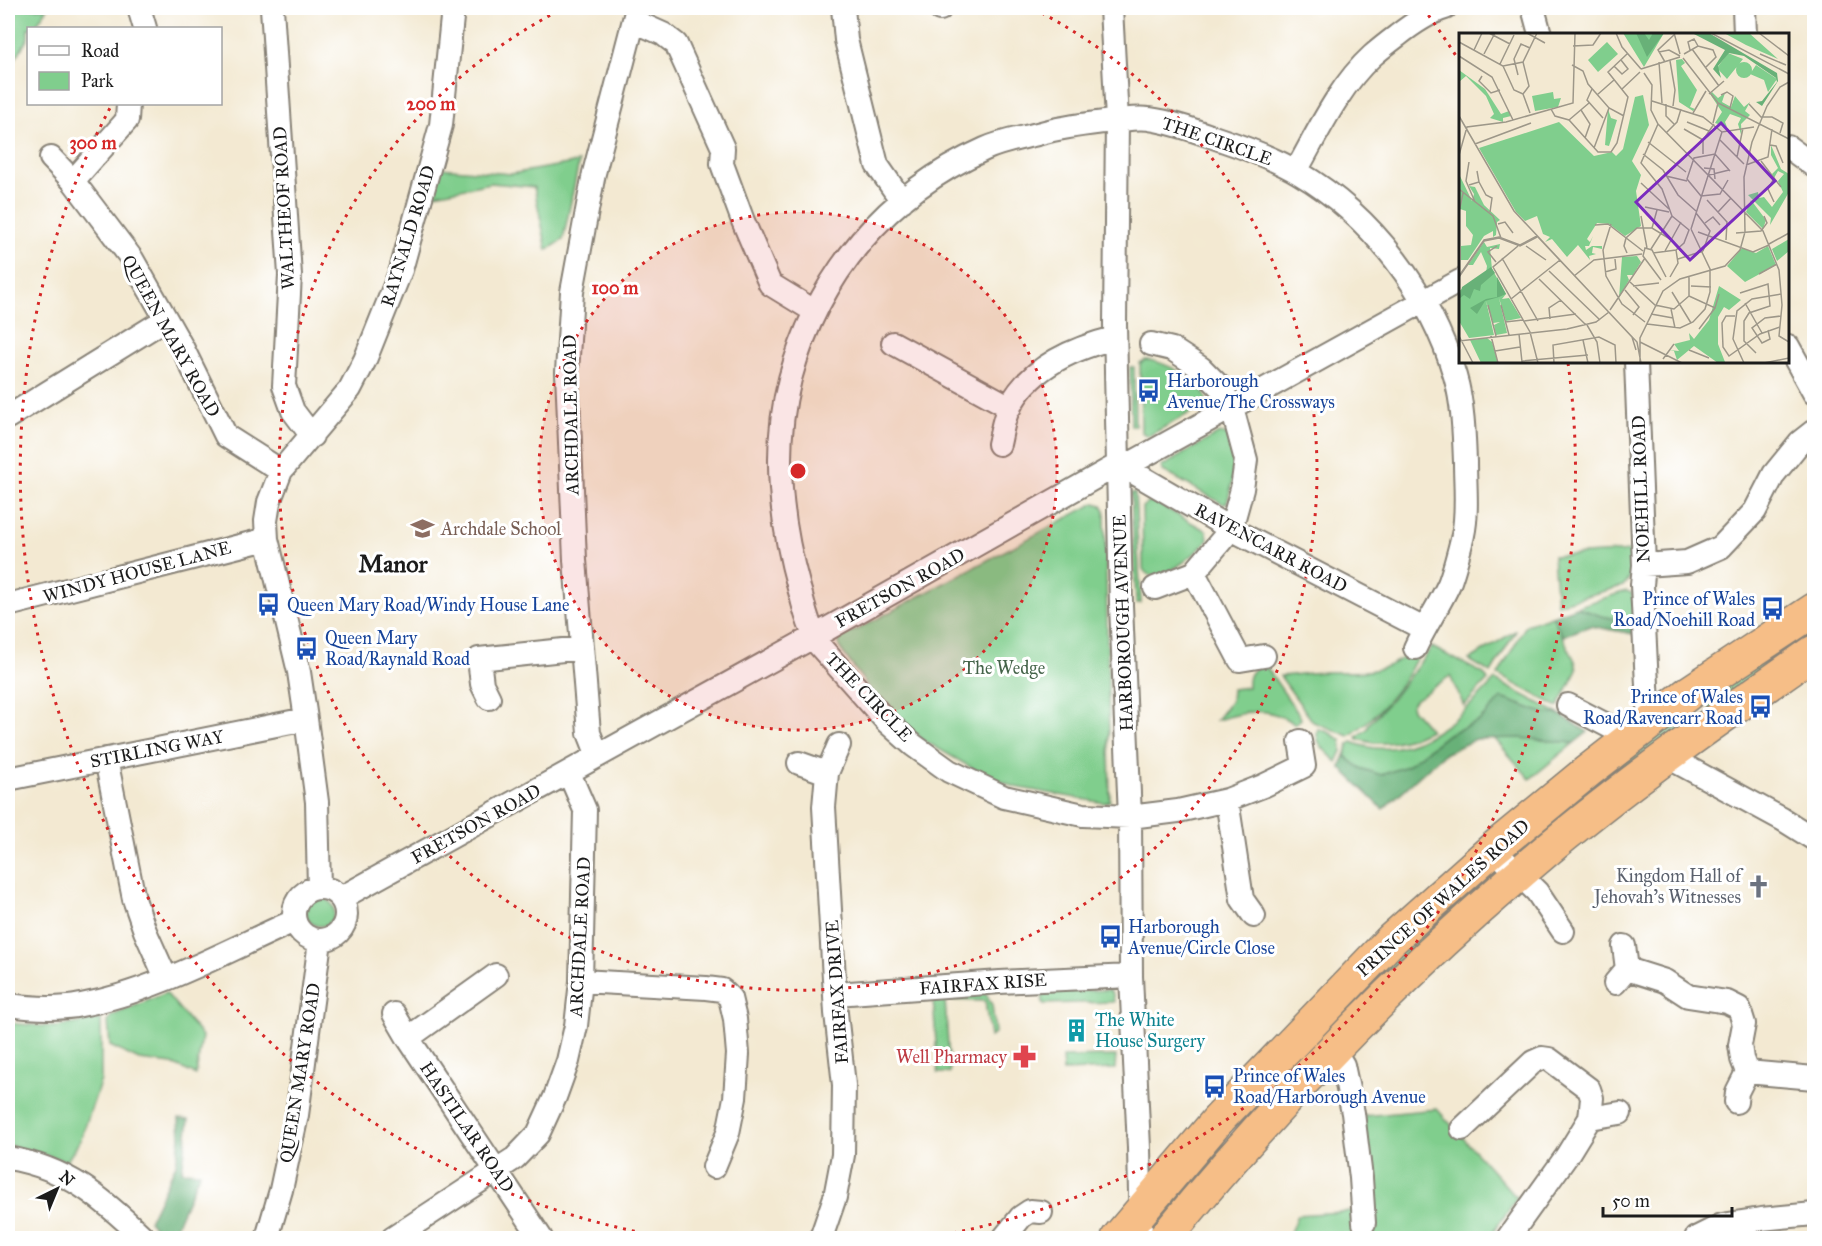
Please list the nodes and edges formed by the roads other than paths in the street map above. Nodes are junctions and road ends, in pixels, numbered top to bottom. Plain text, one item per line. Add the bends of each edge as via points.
1 (139, 8) edge
2 (272, 8) edge
3 (453, 8) edge
4 (843, 8) edge
5 (1111, 8) edge
6 (1439, 8) edge
7 (1533, 8) edge
8 (1744, 8) edge
9 (636, 14) edge
10 (145, 27) edge
11 (1540, 33) edge
12 (1745, 33) edge
13 (128, 105) edge
14 (1117, 120) junction
15 (1789, 148) edge
16 (51, 158) dead end
17 (1813, 163) edge
18 (1296, 171) junction
19 (73, 181) junction
20 (902, 201) junction
21 (1459, 282) edge
22 (1425, 303) junction
23 (815, 309) junction
24 (166, 318) junction
25 (1115, 338) junction
26 (893, 343) dead end
27 (1151, 344) dead end
28 (1789, 348) edge
29 (1636, 363) edge
30 (1815, 393) edge
31 (1010, 407) junction
32 (1232, 408) junction
33 (8, 417) edge
34 (1815, 431) edge
35 (312, 436) junction
36 (999, 444) dead end
37 (1119, 464) junction
38 (281, 471) junction
39 (1231, 529) junction
40 (267, 539) junction
41 (1644, 565) junction
42 (1194, 573) junction
43 (1155, 588) dead end
44 (8, 605) edge
45 (1815, 610) edge
46 (814, 636) junction
47 (1420, 639) joint
48 (582, 648) junction
49 (1815, 652) edge
50 (1264, 656) dead end
51 (489, 698) dead end
52 (1568, 705) dead end
53 (306, 719) junction
54 (1638, 733) junction
55 (1300, 741) dead end
56 (839, 745) dead end
57 (598, 756) junction
58 (1666, 756) junction
59 (106, 759) junction
60 (799, 764) dead end
61 (569, 773) junction
62 (827, 773) junction
63 (8, 779) edge
64 (1227, 800) junction
65 (1130, 817) junction
66 (1815, 839) edge
67 (1493, 849) junction
68 (1518, 874) junction
69 (319, 888) junction
70 (341, 898) junction
71 (1254, 915) dead end
72 (294, 921) junction
73 (1563, 931) dead end
74 (320, 941) junction
75 (1624, 946) dead end
76 (496, 975) dead end
77 (1131, 976) junction
78 (166, 978) junction
79 (581, 981) junction
80 (836, 994) junction
81 (8, 1005) edge
82 (394, 1014) dead end
83 (1308, 1025) junction
84 (408, 1038) junction
85 (1334, 1049) junction
86 (1748, 1072) junction
87 (1815, 1078) edge
88 (1736, 1102) dead end
89 (1620, 1113) dead end
90 (1590, 1118) junction
91 (1462, 1129) dead end
92 (8, 1158) edge
93 (714, 1167) dead end
94 (496, 1170) junction
95 (1041, 1212) dead end
96 (1815, 1214) edge
97 (1364, 1223) dead end
98 (1141, 1225) edge
99 (1519, 1234) edge
100 (144, 1239) edge
101 (267, 1239) edge
102 (393, 1239) edge
103 (541, 1239) edge
104 (821, 1239) edge
105 (1004, 1239) edge
106 (1118, 1239) edge
107 (1165, 1239) edge
108 (1695, 1239) edge

1 - 10 street
2 - 35 street, WALTHEOF ROAD via 290,275 284,386 292,411
3 - 35 street, RAYNALD ROAD via 441,125 401,270 350,388
4 - 20 street via 846,40 877,165
5 - 14 street, HARBOROUGH AVENUE
6 - 18 street via 1371,57 1332,108
7 - 11 street
8 - 12 street
9 - 23 street via 676,44 723,148 722,164 770,284
9 - 48 street, ARCHDALE ROAD via 594,173 572,292 567,372
13 - 19 street via 127,120
14 - 18 street, THE CIRCLE via 1149,119 1181,127 1239,145
14 - 20 street, THE CIRCLE via 1068,126 988,147 937,174
14 - 25 street, HARBOROUGH AVENUE
15 - 17 street
16 - 19 street, QUEEN MARY ROAD
18 - 22 street, THE CIRCLE via 1351,211 1380,242
19 - 24 street, QUEEN MARY ROAD via 132,259
20 - 23 street, THE CIRCLE via 860,242
21 - 22 street, FRETSON ROAD
22 - 32 street, FRETSON ROAD
22 - 47 street, THE CIRCLE via 1456,377 1464,431 1465,480 1464,532 1449,583
23 - 46 street, THE CIRCLE via 785,399 780,475 790,554
24 - 33 street
24 - 38 street, QUEEN MARY ROAD via 226,436
25 - 31 street via 1077,349 1050,363
25 - 37 street, HARBOROUGH AVENUE
26 - 31 street
27 - 32 street via 1172,349 1201,368 1221,388
28 - 30 street
29 - 41 street, NOEHILL ROAD
31 - 36 street
32 - 37 street, FRETSON ROAD via 1135,460
32 - 39 street via 1246,460
34 - 41 street via 1800,442 1774,474 1755,511 1721,547 1687,562
35 - 38 street, RAYNALD ROAD
37 - 39 street, RAVENCARR ROAD
37 - 46 street, FRETSON ROAD
37 - 65 street, HARBOROUGH AVENUE
38 - 40 street, RAYNALD ROAD via 268,502
39 - 42 street
39 - 47 street, RAVENCARR ROAD
40 - 44 street, WINDY HOUSE LANE
40 - 53 street via 299,672
41 - 54 street, NOEHILL ROAD
42 - 43 street
42 - 50 street via 1240,660
45 - 54 highway, PRINCE OF WALES ROAD via 1690,692
46 - 57 street, FRETSON ROAD
46 - 65 street, THE CIRCLE via 887,722 949,771 1014,800 1083,815
48 - 51 street via 479,659 482,684
48 - 57 street, ARCHDALE ROAD via 589,733
49 - 58 highway, PRINCE OF WALES ROAD
52 - 54 street via 1620,732
53 - 59 street, STIRLING WAY
53 - 69 street via 317,802
54 - 67 highway, PRINCE OF WALES ROAD
55 - 64 street, THE CIRCLE via 1311,768
56 - 62 street, FAIRFAX DRIVE
57 - 61 street, FRETSON ROAD
58 - 66 street
58 - 68 highway, PRINCE OF WALES ROAD
59 - 63 street, STIRLING WAY
59 - 78 street via 134,899
60 - 62 street
61 - 70 street, FRETSON ROAD
61 - 79 street, ARCHDALE ROAD via 585,810
62 - 80 street, FAIRFAX DRIVE via 825,840
64 - 65 street, THE CIRCLE
64 - 71 street via 1242,899
65 - 77 street, HARBOROUGH AVENUE
67 - 68 street
67 - 83 highway, PRINCE OF WALES ROAD via 1391,940
68 - 73 street via 1537,892
68 - 85 highway, PRINCE OF WALES ROAD via 1408,974
69 - 70 street
69 - 72 street via 299,898
70 - 74 street via 345,924 333,938
72 - 74 street via 301,933
72 - 78 street
74 - 101 street, QUEEN MARY ROAD via 297,1115
75 - 86 street via 1621,976 1665,981 1689,996 1740,1008 1744,1024 1740,1045
76 - 84 street
77 - 80 street, FAIRFAX RISE
77 - 98 street, HARBOROUGH AVENUE
78 - 81 street via 117,997 79,1006
79 - 93 street via 706,987 722,990 730,998 738,1054 735,1098 728,1133
79 - 94 street, ARCHDALE ROAD via 568,1060 548,1115 527,1146
80 - 104 street, FAIRFAX DRIVE via 844,1085 843,1155
82 - 84 street, HASTILAR ROAD
83 - 85 highway
83 - 98 highway, PRINCE OF WALES ROAD via 1211,1128
84 - 94 street, HASTILAR ROAD
85 - 97 street via 1343,1065 1351,1103
85 - 107 highway, PRINCE OF WALES ROAD via 1248,1141
86 - 87 street
86 - 88 street
89 - 90 street
90 - 91 street via 1589,1089 1549,1059 1542,1058
90 - 99 street
92 - 100 street via 37,1165 87,1189 115,1209
94 - 102 street, ARCHDALE ROAD
94 - 103 street, HASTILAR ROAD
95 - 105 street via 1030,1211 1021,1217
96 - 108 street via 1722,1226
98 - 106 highway, PRINCE OF WALES ROAD

